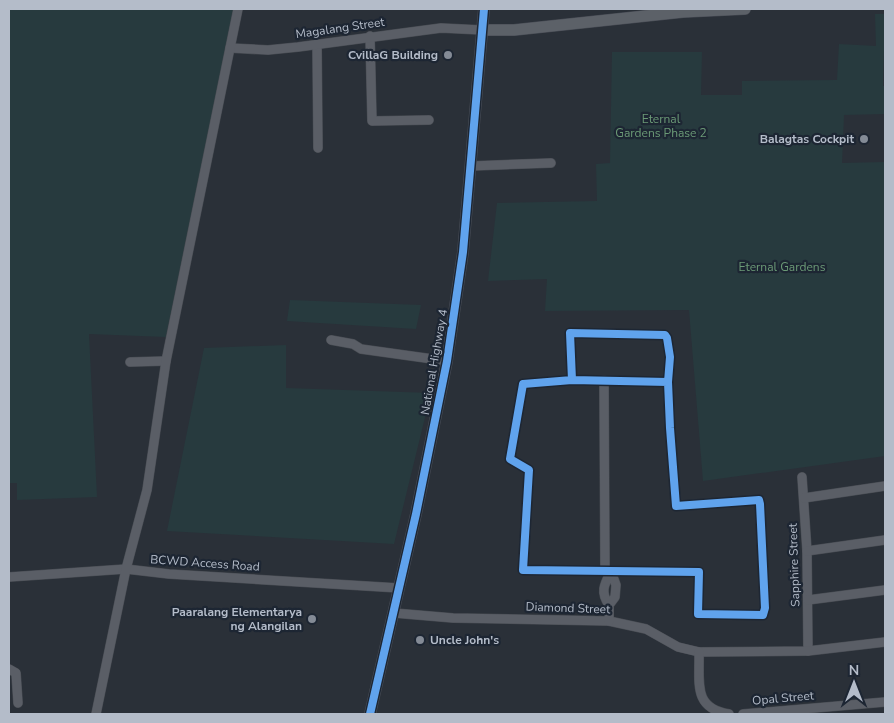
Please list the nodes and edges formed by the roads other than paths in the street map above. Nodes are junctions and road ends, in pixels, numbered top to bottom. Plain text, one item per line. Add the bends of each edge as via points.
1 (238, 9) edge
2 (484, 9) edge
3 (745, 9) edge
4 (482, 30) junction
5 (370, 36) junction
6 (317, 44) junction
7 (230, 48) junction
8 (428, 120) dead end
9 (318, 148) dead end
10 (551, 163) dead end
11 (471, 166) junction
12 (331, 340) dead end
13 (166, 361) junction
14 (447, 361) junction
15 (130, 362) dead end
16 (572, 380) junction
17 (604, 380) junction
18 (668, 382) junction
19 (802, 477) dead end
20 (885, 486) edge
21 (804, 498) junction
22 (885, 540) edge
23 (807, 552) junction
24 (126, 569) junction
25 (608, 571) junction
26 (9, 577) edge
27 (399, 588) junction
28 (885, 590) edge
29 (808, 600) junction
30 (394, 613) junction
31 (609, 621) junction
32 (885, 642) edge
33 (808, 651) junction
34 (699, 652) junction
35 (9, 669) edge
36 (885, 702) edge
37 (18, 703) dead end
38 (96, 714) edge
39 (370, 714) edge
40 (729, 714) edge
41 (743, 714) edge

1 - 7 street
2 - 4 main road, National Highway 4
3 - 4 main road via 683,12 514,30
4 - 5 street, Magalang Street via 442,28
4 - 11 main road, National Highway 4
5 - 6 street, Magalang Street
5 - 8 street via 372,121
6 - 7 street, Magalang Street via 268,50
6 - 9 street
7 - 13 street
10 - 11 street
11 - 14 main road, National Highway 4
12 - 14 street via 361,349
13 - 15 street
13 - 24 street via 147,490
14 - 27 main road, National Highway 4
16 - 17 street
16 - 18 street via 570,334 665,335 670,357
16 - 25 street via 523,384 510,459 529,470 523,570
17 - 18 street
17 - 25 street
18 - 25 street via 676,506 760,502 763,615 698,614 699,572
19 - 21 street, Sapphire Street
20 - 21 street
21 - 23 street, Sapphire Street
22 - 23 street
23 - 29 street, Sapphire Street
24 - 26 street, BCWD Access Road
24 - 27 street, BCWD Access Road
24 - 38 street
25 - 31 street via 616,585 615,597 609,605
27 - 30 main road, National Highway 4
28 - 29 street
29 - 33 street, Sapphire Street
30 - 31 street, Diamond Street via 452,618
30 - 39 main road, National Highway 4
31 - 34 street, Diamond Street via 646,629 678,647
32 - 33 street, Diamond Street
33 - 34 street, Diamond Street
34 - 40 street via 700,694 705,704
35 - 37 street via 16,673
36 - 41 street, Opal Street

